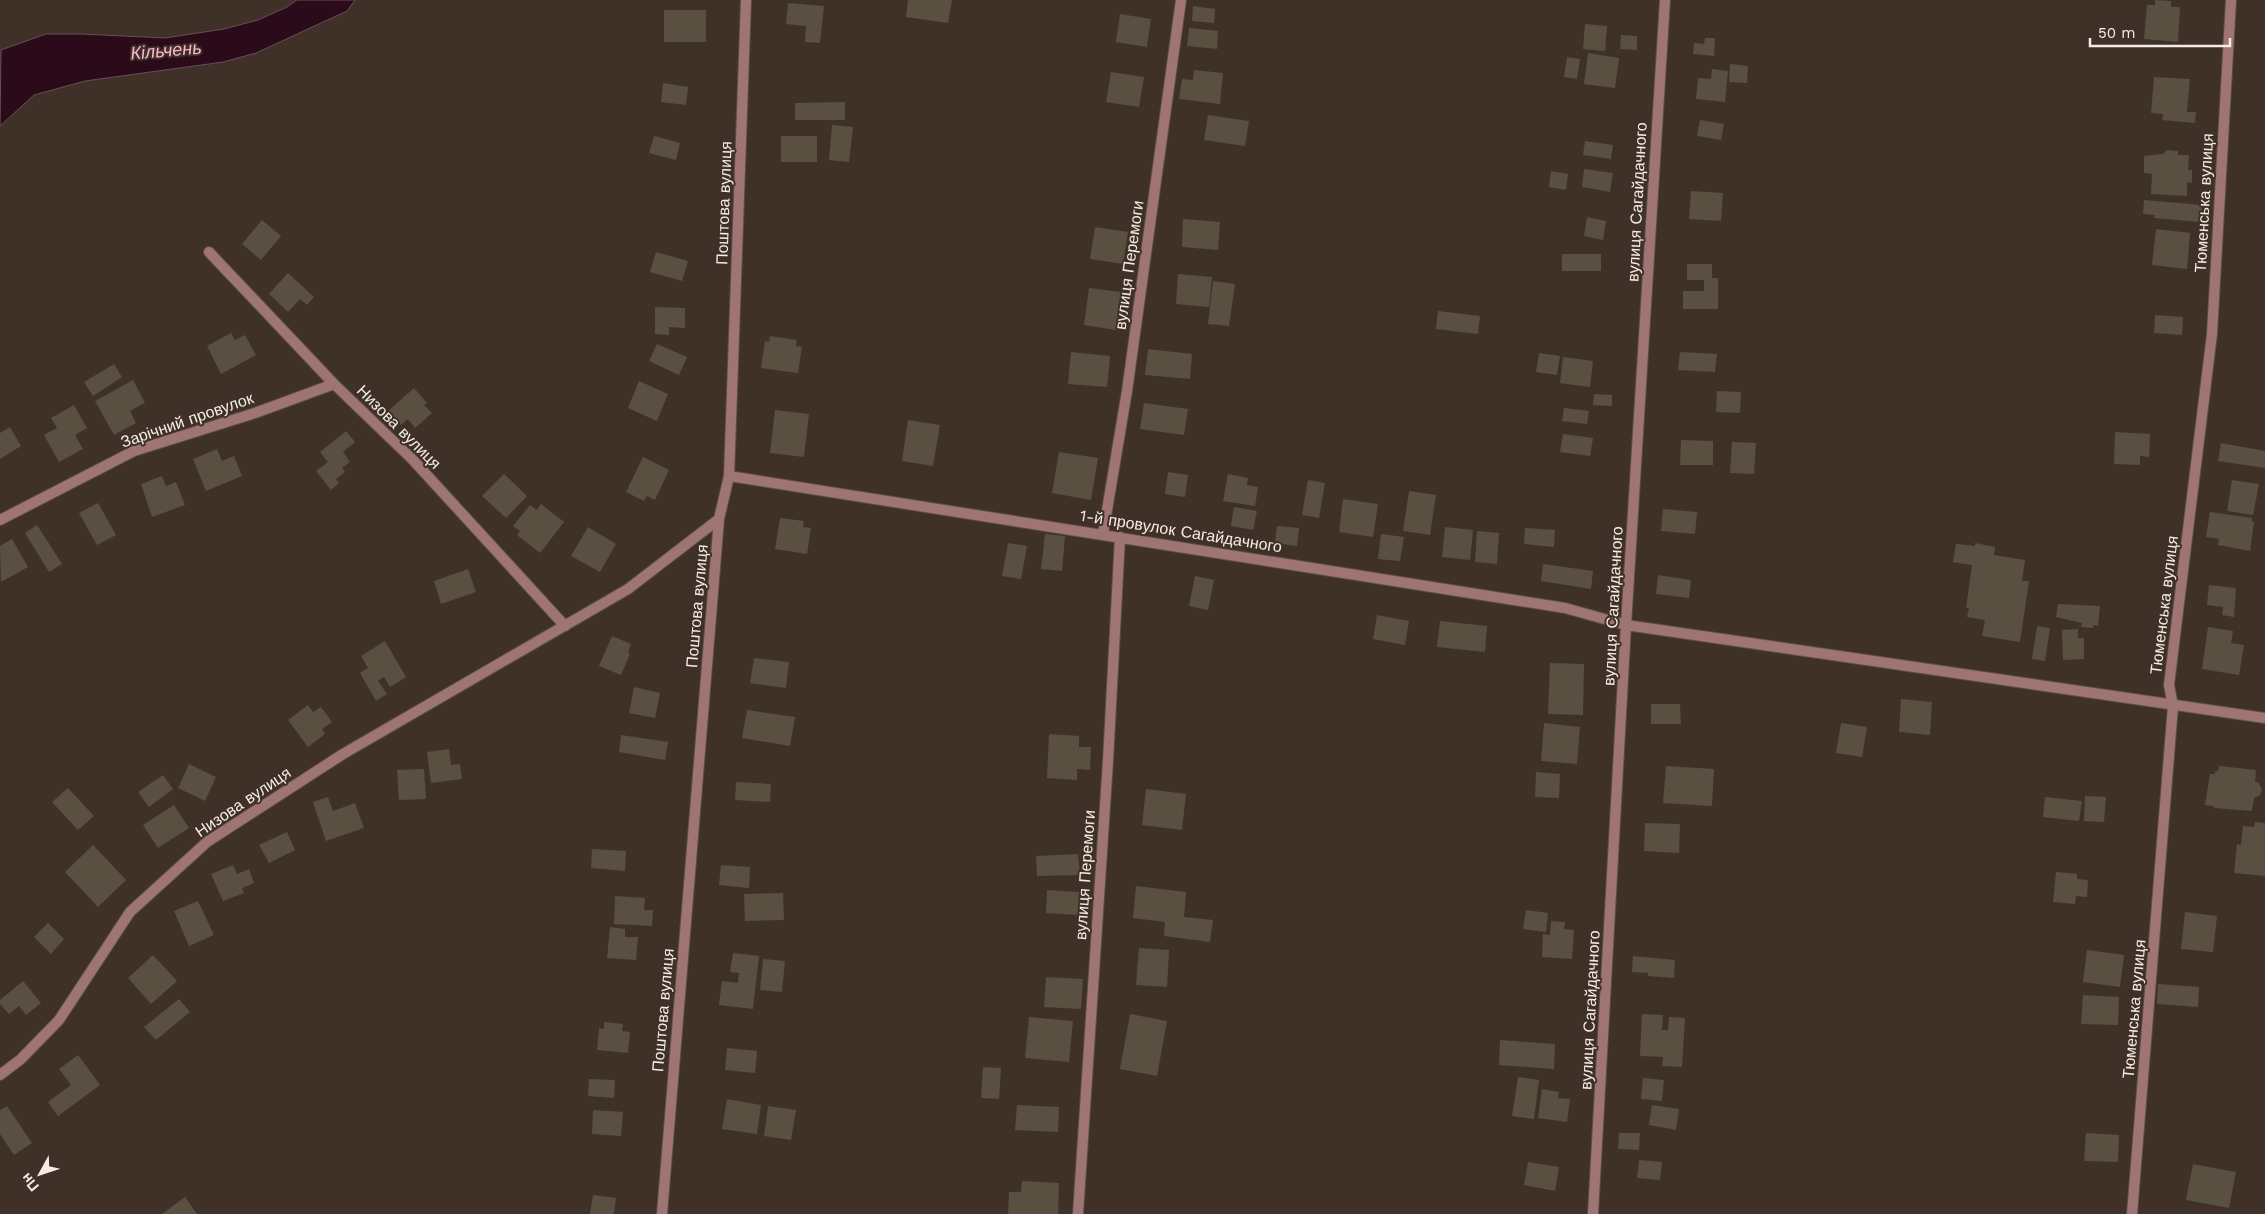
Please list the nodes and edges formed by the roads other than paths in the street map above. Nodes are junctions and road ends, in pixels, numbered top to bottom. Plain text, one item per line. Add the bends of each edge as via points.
1 (746, 0) edge
2 (1181, 0) edge
3 (1665, 0) edge
4 (2231, 0) edge
5 (209, 252) dead end
6 (334, 384) junction
7 (729, 476) junction
8 (719, 519) junction
9 (0, 520) edge
10 (1104, 534) junction
11 (1120, 538) junction
12 (1626, 625) junction
13 (565, 626) junction
14 (2173, 706) junction
15 (2265, 718) edge
16 (0, 1075) edge
17 (662, 1214) edge
18 (1078, 1214) edge
19 (1593, 1214) edge
20 (2132, 1214) edge

1 - 7 street, Поштова вулиця
2 - 10 street, вулиця Перемоги
3 - 12 street, вулиця Сагайдачного
4 - 14 street, Тюменська вулиця via 2212,334 2169,685
5 - 6 street, Низова вулиця
6 - 9 street, Зарічний провулок via 255,414 134,451
6 - 13 street, Низова вулиця via 413,460
7 - 8 street, Поштова вулиця
7 - 10 street, 1-й провулок Сагайдачного
8 - 13 street, Низова вулиця via 628,589
8 - 17 street, Поштова вулиця
10 - 11 street, 1-й провулок Сагайдачного
11 - 12 street, 1-й провулок Сагайдачного via 1565,608
11 - 18 street, вулиця Перемоги
12 - 14 street, 1-й провулок Сагайдачного
12 - 19 street, вулиця Сагайдачного
13 - 16 street, Низова вулиця via 343,754 207,842 130,912 58,1020 21,1059
14 - 15 street, 1-й провулок Сагайдачного
14 - 20 street, Тюменська вулиця

